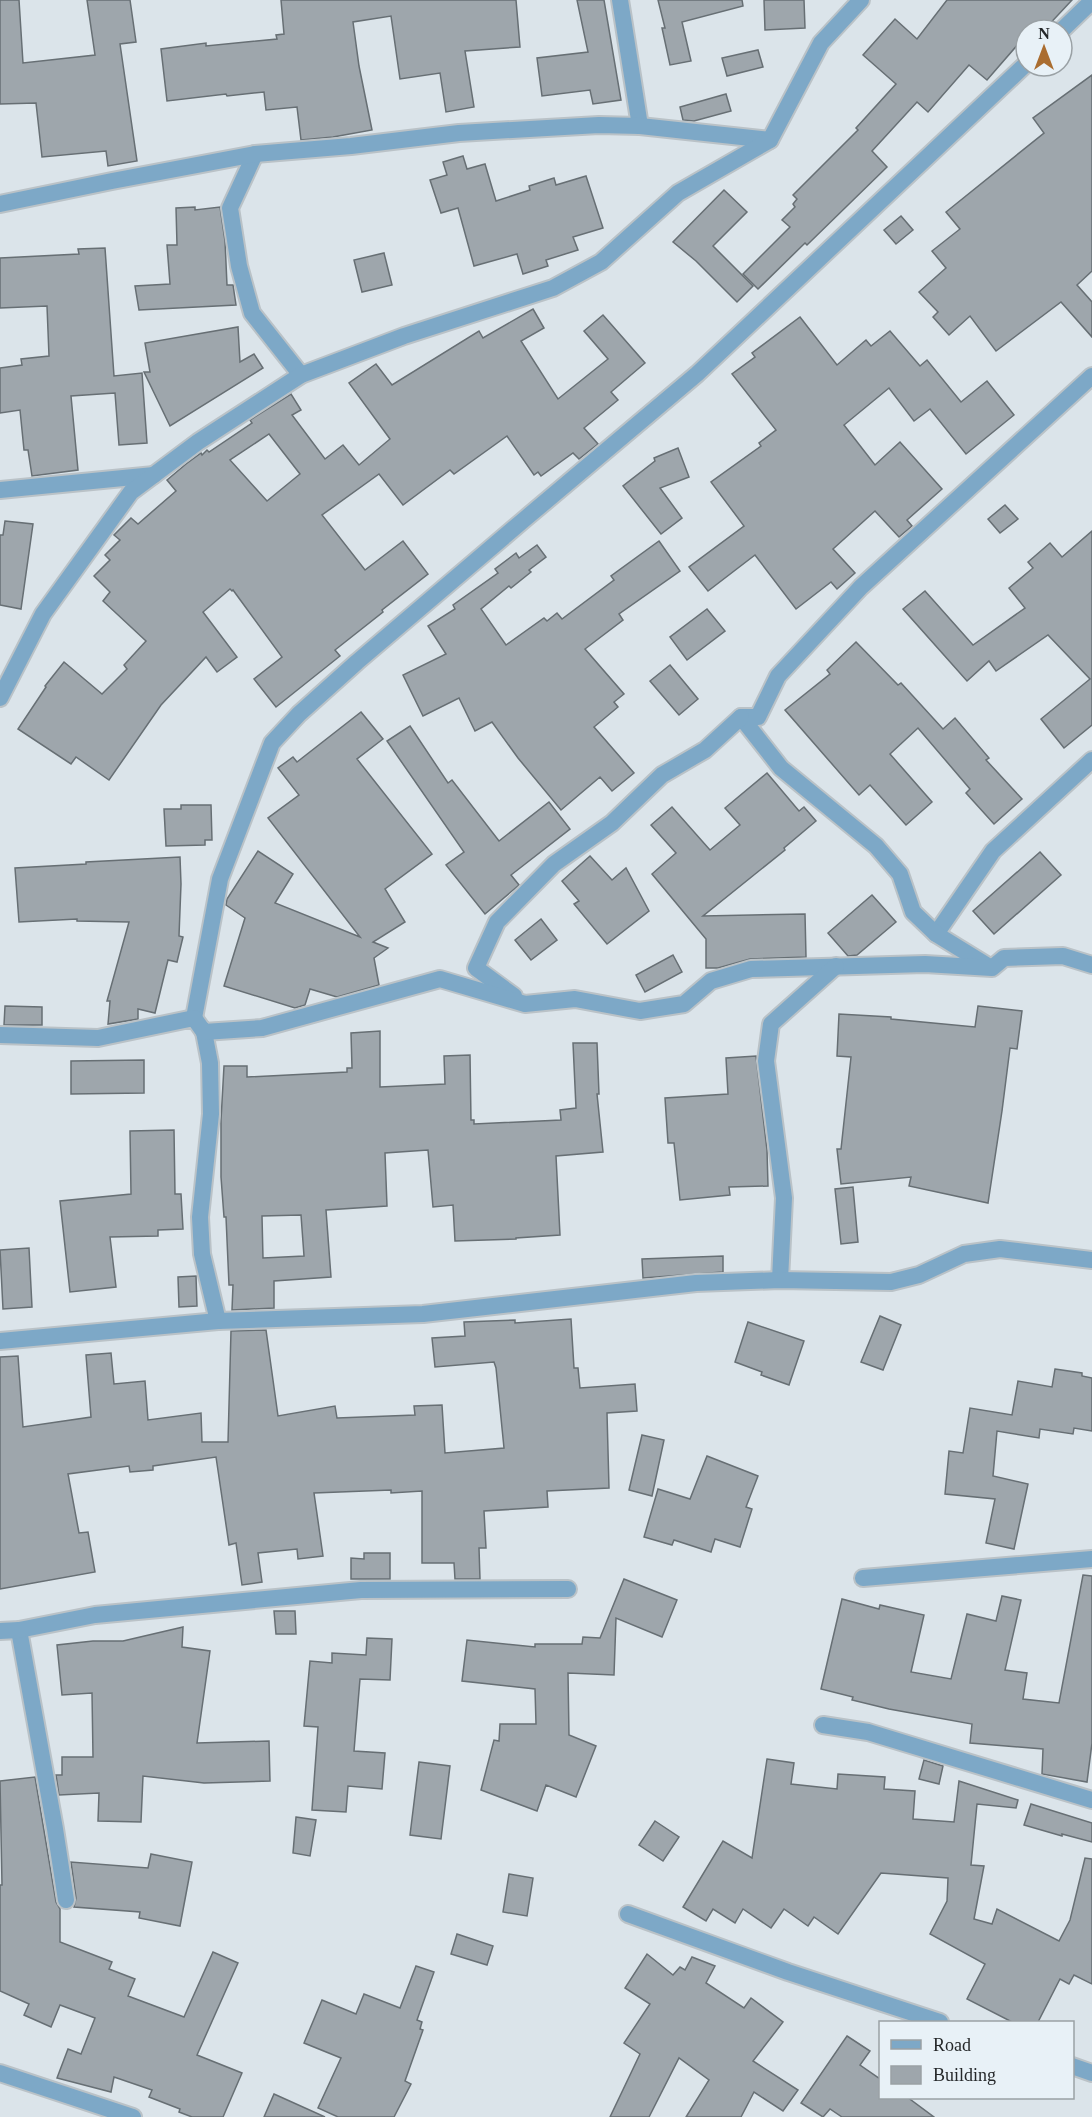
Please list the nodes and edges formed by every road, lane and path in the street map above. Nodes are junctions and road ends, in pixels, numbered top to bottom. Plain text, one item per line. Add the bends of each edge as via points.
1 (620, 0) edge
2 (861, 0) edge
3 (1092, 1) edge
4 (1074, 18) edge
5 (1014, 75) edge
6 (640, 126) junction
7 (770, 140) junction
8 (255, 154) junction
9 (0, 204) edge
10 (301, 375) junction
11 (1092, 377) edge
12 (154, 475) junction
13 (0, 490) edge
14 (0, 698) edge
15 (741, 717) junction
16 (1092, 760) edge
17 (936, 934) junction
18 (1092, 965) edge
19 (836, 966) junction
20 (476, 968) junction
21 (992, 968) junction
22 (440, 979) junction
23 (525, 1004) junction
24 (194, 1018) junction
25 (204, 1032) junction
26 (0, 1035) edge
27 (1092, 1260) edge
28 (780, 1280) junction
29 (218, 1321) junction
30 (0, 1341) edge
31 (1092, 1559) edge
32 (863, 1578) dead end
33 (568, 1588) dead end
34 (19, 1630) junction
35 (0, 1631) edge
36 (823, 1725) dead end
37 (1092, 1800) edge
38 (66, 1900) dead end
39 (628, 1914) dead end
40 (937, 2021) edge
41 (1074, 2067) edge
42 (0, 2073) edge
43 (1092, 2073) edge
44 (133, 2117) edge

1 - 6 street
2 - 7 street via 821,43
3 - 4 street
5 - 24 street via 697,374 357,662 272,743 220,879
6 - 7 street
6 - 8 street via 459,133
7 - 10 street via 678,193 601,262 553,288 404,336
8 - 9 street
8 - 10 street via 230,208 239,266 252,313
10 - 12 street
11 - 15 street via 861,586 778,676 758,717
12 - 13 street
12 - 14 street via 131,492 43,614
15 - 17 street via 781,768 876,846 900,874 913,912
15 - 20 street via 705,750 662,776 612,823 554,864 497,922
16 - 17 street via 993,851
17 - 21 street
18 - 21 street via 1063,956 1004,958
19 - 21 street via 925,964
19 - 23 street via 751,969 711,981 684,1004 640,1011 575,999
19 - 28 street via 771,1024 766,1061 784,1198
20 - 22 street
20 - 23 street
22 - 23 street
22 - 25 street via 261,1028
24 - 25 street
24 - 26 street via 98,1038
25 - 29 street via 212,1114 200,1217 202,1254
27 - 28 street via 1000,1249 964,1254 919,1275 891,1282
28 - 29 street via 696,1284 423,1314
29 - 30 street
31 - 32 street
33 - 34 street via 361,1590 95,1616
34 - 35 street
34 - 38 street
36 - 37 street via 868,1732
39 - 40 street
41 - 43 street
42 - 44 street

